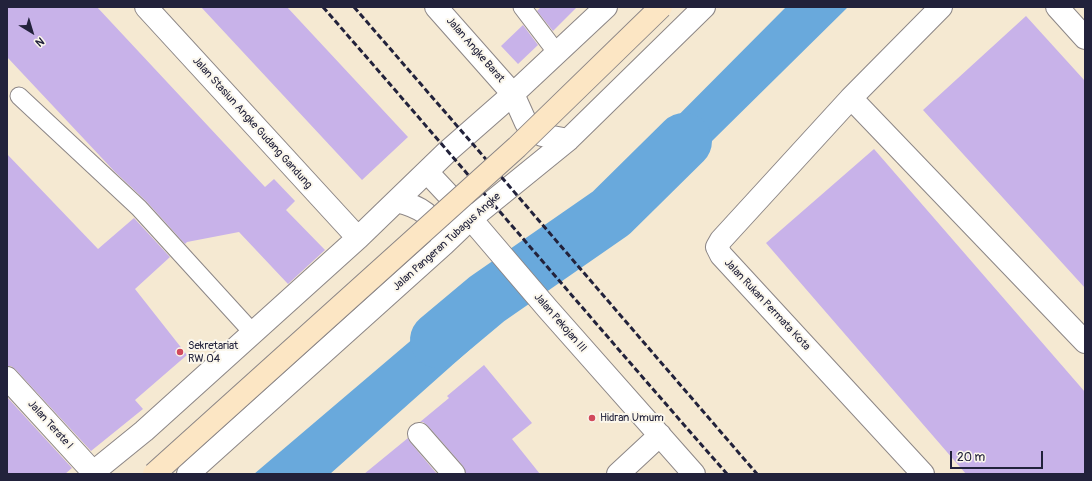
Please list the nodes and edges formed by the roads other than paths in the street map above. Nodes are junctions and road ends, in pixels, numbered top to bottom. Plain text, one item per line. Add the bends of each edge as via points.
1 (146, 7) edge
2 (436, 7) edge
3 (522, 7) edge
4 (606, 7) edge
5 (661, 7) edge
6 (704, 7) edge
7 (941, 7) edge
8 (1057, 7) edge
9 (1085, 38) edge
10 (557, 52) junction
11 (513, 94) junction
12 (19, 96) dead end
13 (851, 98) junction
14 (568, 140) junction
15 (427, 172) junction
16 (398, 201) junction
17 (471, 218) junction
18 (358, 238) junction
19 (444, 244) junction
20 (253, 333) junction
21 (1085, 342) edge
22 (7, 378) edge
23 (419, 434) dead end
24 (660, 435) junction
25 (92, 473) edge
26 (154, 474) edge
27 (188, 474) edge
28 (454, 474) edge
29 (618, 474) edge
30 (694, 474) edge
31 (923, 474) edge

1 - 18 street, Jalan Stasiun Angke Gudang Gandung
2 - 11 street, Jalan Angke Barat
3 - 10 lane
4 - 10 street
5 - 26 main road, bridge via 516,147
6 - 14 street, Jalan Pangeran Tubagus Angke
7 - 13 street, Jalan Rukan Permata Kota
8 - 9 street
10 - 11 street
11 - 14 street, Jalan Angke Barat via 526,124 542,135
11 - 15 street
12 - 20 lane via 139,208
13 - 21 street
13 - 31 street, Jalan Rukan Permata Kota via 717,247
14 - 17 street, Jalan Pangeran Tubagus Angke
15 - 16 street
15 - 17 street, Jalan Pekojan III
16 - 18 street
16 - 19 street via 415,206 429,216 439,228
17 - 19 street, Jalan Pangeran Tubagus Angke
17 - 24 street, Jalan Pekojan III
18 - 20 street
19 - 27 street, Jalan Pangeran Tubagus Angke
20 - 25 street via 144,431
22 - 25 street, Jalan Terate I
23 - 28 street
24 - 29 street
24 - 30 street, Jalan Pekojan III

